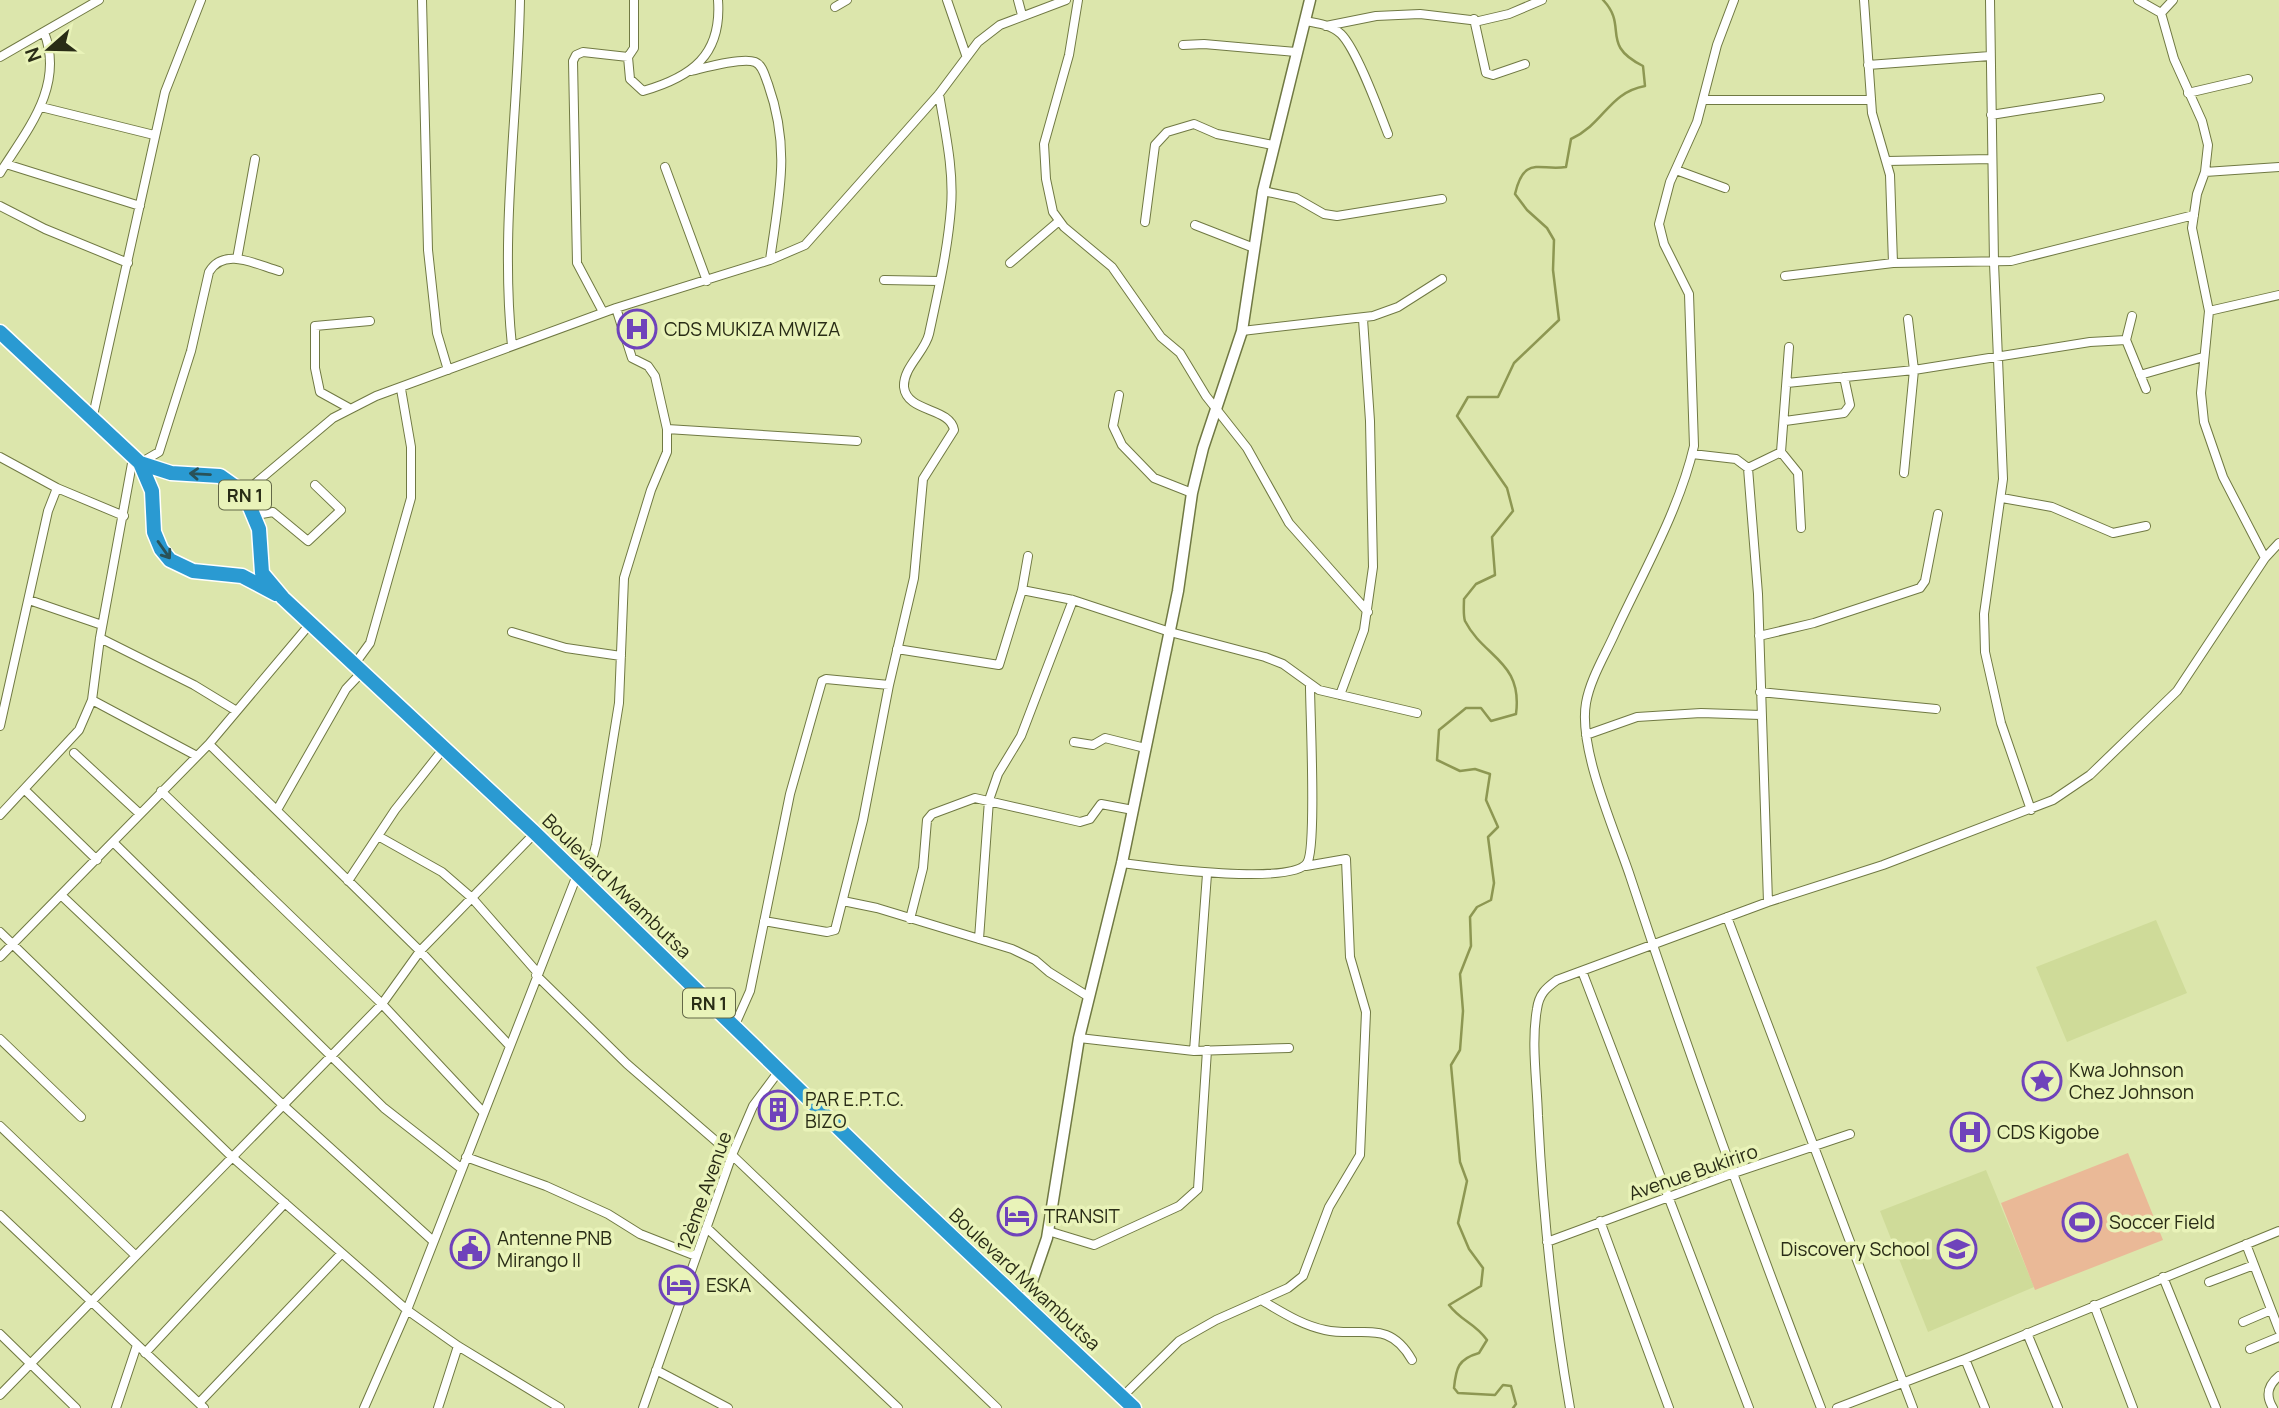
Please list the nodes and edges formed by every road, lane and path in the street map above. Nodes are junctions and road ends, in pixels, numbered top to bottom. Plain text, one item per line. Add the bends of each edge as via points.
1 (100, 0) edge
2 (201, 0) edge
3 (422, 0) edge
4 (520, 0) edge
5 (634, 0) edge
6 (718, 0) edge
7 (847, 0) edge
8 (947, 0) edge
9 (1018, 0) edge
10 (1066, 0) edge
11 (1079, 0) edge
12 (1310, 0) edge
13 (1542, 0) edge
14 (1734, 0) edge
15 (1864, 0) edge
16 (1990, 0) edge
17 (2138, 0) edge
18 (2173, 0) edge
19 (835, 7) dead end
20 (2161, 13) junction
21 (1022, 15) junction
22 (1474, 19) junction
23 (1305, 21) junction
24 (1326, 26) junction
25 (44, 32) junction
26 (1183, 45) dead end
27 (1296, 52) junction
28 (966, 55) junction
29 (0, 57) edge
30 (628, 57) junction
31 (1990, 57) junction
32 (1525, 64) dead end
33 (1868, 65) junction
34 (691, 71) junction
35 (2248, 79) dead end
36 (2188, 93) junction
37 (939, 94) junction
38 (2100, 98) dead end
39 (1703, 100) junction
40 (1870, 100) junction
41 (41, 107) junction
42 (1991, 115) junction
43 (1388, 134) dead end
44 (154, 135) junction
45 (1273, 145) junction
46 (256, 159) dead end
47 (1992, 159) junction
48 (1887, 161) junction
49 (6, 164) junction
50 (665, 167) dead end
51 (2279, 167) edge
52 (1676, 170) junction
53 (2205, 172) junction
54 (0, 173) edge
55 (1725, 188) dead end
56 (1263, 191) junction
57 (1442, 199) dead end
58 (0, 206) edge
59 (140, 206) junction
60 (2194, 215) junction
61 (1059, 221) junction
62 (1144, 222) dead end
63 (1195, 225) dead end
64 (1254, 248) junction
65 (237, 259) junction
66 (770, 260) junction
67 (128, 263) junction
68 (1010, 263) dead end
69 (1893, 263) junction
70 (1994, 264) junction
71 (279, 271) dead end
72 (1785, 276) dead end
73 (1442, 279) dead end
74 (884, 280) dead end
75 (707, 281) junction
76 (939, 281) junction
77 (2279, 295) edge
78 (616, 308) junction
79 (603, 312) junction
80 (2208, 312) junction
81 (2132, 316) dead end
82 (1363, 318) junction
83 (1908, 319) dead end
84 (370, 321) dead end
85 (1242, 331) junction
86 (0, 332) edge
87 (2126, 340) junction
88 (512, 346) junction
89 (1790, 347) dead end
90 (2203, 357) junction
91 (1999, 358) junction
92 (448, 370) junction
93 (1914, 370) junction
94 (2140, 376) junction
95 (1844, 377) junction
96 (1787, 383) junction
97 (401, 389) junction
98 (2146, 389) dead end
99 (1119, 395) dead end
100 (349, 408) junction
101 (1215, 408) junction
102 (92, 420) junction
103 (1785, 421) junction
104 (667, 429) junction
105 (857, 441) dead end
106 (1781, 452) junction
107 (1692, 453) junction
108 (0, 457) edge
109 (137, 461) junction
110 (1748, 468) junction
111 (1904, 473) dead end
112 (315, 485) dead end
113 (57, 488) junction
114 (244, 493) junction
115 (1192, 493) junction
116 (2002, 498) junction
117 (1938, 514) dead end
118 (256, 515) junction
119 (124, 516) junction
120 (2146, 526) dead end
121 (1801, 528) dead end
122 (2279, 543) edge
123 (1028, 556) dead end
124 (2265, 558) junction
125 (1022, 590) junction
126 (283, 598) junction
127 (29, 600) junction
128 (1073, 600) junction
129 (1368, 612) junction
130 (310, 624) junction
131 (102, 625) junction
132 (512, 632) dead end
133 (1170, 632) junction
134 (1759, 636) junction
135 (100, 638) junction
136 (897, 649) junction
137 (621, 656) junction
138 (358, 668) junction
139 (889, 685) junction
140 (1310, 686) junction
141 (1760, 692) junction
142 (1340, 695) junction
143 (92, 701) junction
144 (1936, 709) dead end
145 (235, 710) junction
146 (1417, 713) dead end
147 (1761, 715) junction
148 (0, 726) edge
149 (1586, 734) junction
150 (1074, 742) dead end
151 (209, 744) junction
152 (444, 748) junction
153 (1145, 748) junction
154 (74, 753) dead end
155 (195, 755) junction
156 (25, 790) junction
157 (161, 791) junction
158 (989, 800) junction
159 (277, 810) junction
160 (1133, 810) junction
161 (2032, 810) junction
162 (140, 814) junction
163 (0, 815) edge
164 (535, 832) junction
165 (378, 836) junction
166 (114, 843) junction
167 (97, 860) junction
168 (1122, 863) junction
169 (1306, 866) junction
170 (1207, 874) junction
171 (581, 879) junction
172 (348, 881) junction
173 (61, 895) junction
174 (472, 898) junction
175 (843, 901) junction
176 (1768, 902) junction
177 (1727, 917) junction
178 (910, 919) junction
179 (764, 921) junction
180 (0, 932) edge
181 (979, 939) junction
182 (11, 944) junction
183 (1653, 945) junction
184 (420, 951) junction
185 (0, 957) edge
186 (1583, 971) junction
187 (537, 974) junction
188 (1089, 997) junction
189 (382, 1004) junction
190 (734, 1027) junction
191 (1079, 1038) junction
192 (0, 1039) edge
193 (509, 1045) junction
194 (1289, 1048) dead end
195 (1194, 1051) junction
196 (1207, 1051) junction
197 (331, 1057) junction
198 (779, 1071) junction
199 (284, 1106) junction
200 (483, 1112) junction
201 (82, 1117) dead end
202 (0, 1126) edge
203 (1850, 1135) dead end
204 (1815, 1146) junction
205 (732, 1155) junction
206 (231, 1156) junction
207 (466, 1157) junction
208 (462, 1169) junction
209 (1731, 1174) junction
210 (1667, 1197) junction
211 (285, 1203) junction
212 (0, 1215) edge
213 (1600, 1221) junction
214 (708, 1229) junction
215 (2279, 1230) edge
216 (1048, 1231) junction
217 (432, 1240) junction
218 (1547, 1242) junction
219 (2246, 1244) junction
220 (341, 1254) junction
221 (135, 1255) junction
222 (696, 1256) junction
223 (2254, 1265) junction
224 (2163, 1277) junction
225 (2209, 1282) dead end
226 (1261, 1300) junction
227 (90, 1302) junction
228 (1024, 1305) junction
229 (2094, 1305) junction
230 (407, 1310) junction
231 (2271, 1310) junction
232 (2243, 1322) dead end
233 (2279, 1330) edge
234 (2027, 1333) junction
235 (0, 1334) edge
236 (2279, 1338) edge
237 (136, 1345) junction
238 (458, 1346) junction
239 (2250, 1349) dead end
240 (145, 1353) junction
241 (1965, 1359) junction
242 (1412, 1360) dead end
243 (29, 1364) junction
244 (656, 1370) junction
245 (2279, 1376) edge
246 (1903, 1382) junction
247 (0, 1395) edge
248 (1122, 1397) junction
249 (544, 1399) junction
250 (202, 1405) edge
251 (76, 1408) edge
252 (116, 1408) edge
253 (364, 1408) edge
254 (438, 1408) edge
255 (540, 1408) edge
256 (560, 1408) edge
257 (643, 1408) edge
258 (728, 1408) edge
259 (898, 1408) edge
260 (997, 1408) edge
261 (1134, 1408) edge
262 (1570, 1408) edge
263 (1669, 1408) edge
264 (1749, 1408) edge
265 (1821, 1408) edge
266 (1837, 1408) edge
267 (1913, 1408) edge
268 (1985, 1408) edge
269 (2057, 1408) edge
270 (2133, 1408) edge
271 (2216, 1408) edge
272 (2273, 1408) edge

1 - 25 street
2 - 44 street via 165,92
3 - 92 street via 428,250 437,332
4 - 88 street via 519,86 507,225
5 - 30 street via 634,48
6 - 34 street via 716,38
7 - 19 street
8 - 28 street
9 - 21 street
10 - 21 street
11 - 61 street via 1044,144 1049,198
12 - 23 street
13 - 22 street via 1509,14
14 - 39 street
15 - 33 street
16 - 31 street
17 - 20 street
18 - 20 street
20 - 36 street
21 - 28 street via 1000,25
22 - 24 street via 1398,15
22 - 32 street via 1486,73 1493,75
23 - 24 street
23 - 27 street
24 - 43 street via 1341,33
25 - 29 street
25 - 41 street via 51,76
26 - 27 street
27 - 45 street
28 - 37 street
30 - 34 street via 631,79 643,90
30 - 79 street via 583,52 573,61 576,254
31 - 33 street
31 - 42 street
33 - 40 street
34 - 66 street via 743,61 762,68 784,150
35 - 36 street
36 - 53 street via 2206,132
37 - 66 street via 815,237
37 - 76 street via 951,205
38 - 42 street
39 - 40 street
39 - 52 street
40 - 48 street
41 - 44 street
41 - 49 street
42 - 47 street
44 - 59 street
45 - 56 street
45 - 62 street via 1217,134 1194,124 1167,132 1155,145
46 - 65 street
47 - 48 street
47 - 70 street
48 - 69 street
49 - 54 street
49 - 59 street
50 - 75 street
51 - 53 street
52 - 55 street
52 - 107 street via 1659,224 1689,294
53 - 60 street
56 - 57 street via 1296,198 1336,216
56 - 64 street
58 - 67 street
59 - 67 street
60 - 70 street
60 - 80 street via 2194,251
61 - 68 street
61 - 101 street via 1112,267 1161,337 1180,353
63 - 64 street
64 - 85 street
65 - 71 street
65 - 109 street via 223,258 209,272 191,351 159,452
66 - 75 street
67 - 102 street
69 - 70 street
69 - 72 street
70 - 91 street
73 - 82 street via 1398,307
74 - 76 street
75 - 78 street
76 - 136 street via 928,338 905,378 904,389 914,403 947,420 954,430 923,479 914,578
77 - 80 street
78 - 79 street
78 - 104 street via 632,358 648,366 655,376
79 - 88 street
80 - 90 street
81 - 87 street
82 - 85 street
82 - 129 street via 1373,567
83 - 93 street
84 - 100 street via 315,326 320,392
85 - 101 street
86 - 102 highway, RN 1
87 - 91 street
87 - 94 street
88 - 92 street
89 - 96 street
90 - 94 street
90 - 124 street via 2200,393 2211,448
91 - 93 street
91 - 116 street
92 - 97 street
93 - 95 street
93 - 111 street
94 - 98 street
95 - 96 street
95 - 103 street via 1850,405 1844,412
96 - 103 street
97 - 100 street
97 - 138 street via 412,461 411,498 370,643
99 - 115 street via 1113,426 1122,445 1154,478
100 - 114 street
101 - 115 street
101 - 129 street via 1247,448 1289,523
102 - 109 highway, RN 1
103 - 106 street
104 - 105 street
104 - 137 street via 667,452 626,570
106 - 110 street
106 - 121 street via 1798,472
107 - 110 street via 1736,458
107 - 149 street via 1590,688
108 - 113 street
114 -> 109 highway, Boulevard Mwambutsa / RN 1 via 220,476 171,473
109 - 119 street
109 -> 126 highway, Boulevard Mwambutsa / RN 1 via 152,491 154,533 170,560 192,571 242,576
110 - 134 street
112 - 118 street via 341,510 308,541 273,512
113 - 119 street
113 - 127 street
114 - 118 highway, Boulevard Mwambutsa / RN 1
115 - 133 street
116 - 120 street via 2052,507 2113,533
116 - 161 street via 1984,614 1985,652 2001,723
117 - 134 street via 1920,588
118 - 126 highway, Boulevard Mwambutsa / RN 1 via 262,573
119 - 131 street
122 - 124 street
123 - 125 street
124 - 161 street via 2177,691 2090,775
125 - 128 street
125 - 136 street via 999,664
126 - 130 highway, Boulevard Mwambutsa / RN 1
127 - 131 street
127 - 148 street
128 - 133 street
128 - 158 street via 1021,736 998,774
129 - 142 street via 1357,656
130 - 138 highway, Boulevard Mwambutsa / RN 1
130 - 145 street
131 - 135 street
132 - 137 street via 558,646
133 - 140 street via 1274,661
133 - 153 street
134 - 141 street
135 - 143 street
135 - 145 street
136 - 139 street
137 - 171 street via 619,704 596,845
138 - 152 highway, Boulevard Mwambutsa / RN 1
138 - 159 street
139 - 175 street
139 - 179 street via 823,679 790,793
140 - 142 street
140 - 169 street via 1311,826
141 - 144 street
141 - 147 street
142 - 146 street
143 - 155 street
143 - 156 street via 79,730
145 - 151 street
147 - 149 street via 1637,718
147 - 176 street
149 - 183 street
150 - 153 street via 1093,745 1105,738
151 - 155 street
151 - 159 street
152 - 164 highway, Boulevard Mwambutsa / RN 1
152 - 165 street
153 - 160 street
154 - 162 street
155 - 157 street
156 - 163 street
156 - 167 street
157 - 162 street
157 - 189 street
158 - 160 street via 1080,822 1090,819 1101,804
158 - 178 street via 975,799 928,816 923,868
158 - 181 street
159 - 172 street
160 - 168 street
161 - 176 street
162 - 166 street
164 - 171 highway, Boulevard Mwambutsa / RN 1
164 - 174 street
165 - 172 street
165 - 174 street via 442,872
166 - 167 street
166 - 197 street
167 - 173 street
168 - 170 street
168 - 188 street
169 - 170 street via 1276,873
169 - 226 street via 1346,859 1350,957 1366,1012 1360,1155 1329,1207 1303,1276
170 - 195 street
171 - 187 street
171 - 190 highway, Boulevard Mwambutsa / RN 1
172 - 184 street
173 - 182 street
173 - 199 street
174 - 184 street
174 - 187 street
175 - 178 street
175 - 179 street via 833,932
176 - 177 street
177 - 183 street
177 - 204 street
178 - 181 street
179 - 190 street via 750,991
180 - 182 street
181 - 188 street via 1035,960
182 - 185 street
182 - 206 street
183 - 186 street
183 - 209 street
184 - 189 street
184 - 193 street
186 - 210 street
186 - 218 street via 1543,990 1537,1008
187 - 193 street
187 - 205 street via 628,1064
188 - 191 street
189 - 197 street
189 - 200 street
190 - 198 highway, Boulevard Mwambutsa / RN 1
191 - 195 street
191 - 216 street
192 - 201 street
193 - 200 street
194 - 196 street
195 - 196 street
196 - 216 street via 1200,1178 1191,1198 1094,1245
197 - 199 street
197 - 208 street via 384,1108
198 - 205 street, 12ème Avenue via 753,1106
198 - 228 highway, Boulevard Mwambutsa / RN 1
199 - 206 street
199 - 217 street
200 - 207 street
202 - 221 street
203 - 204 street, Avenue Bukiriro
204 - 209 street, Avenue Bukiriro
204 - 246 street
205 - 214 street, 12ème Avenue
205 - 260 street
206 - 211 street
206 - 221 street
207 - 208 street
207 - 222 street via 567,1195 640,1234
208 - 217 street
209 - 210 street, Avenue Bukiriro
209 - 265 street
210 - 213 street, Avenue Bukiriro
210 - 264 street
211 - 220 street
211 - 240 street
212 - 227 street
213 - 218 street, Avenue Bukiriro
213 - 263 street
214 - 222 street, 12ème Avenue
214 - 259 street
215 - 219 street
216 - 228 street
217 - 230 street
218 - 262 street
219 - 223 street
219 - 224 street
220 - 230 street
220 - 250 street
221 - 227 street
222 - 244 street, 12ème Avenue
223 - 225 street
223 - 231 street
224 - 229 street
224 - 271 street
226 - 242 street via 1328,1331 1385,1334 1398,1340
226 - 248 street via 1180,1341
227 - 237 street
227 - 243 street
228 - 248 highway, Boulevard Mwambutsa / RN 1
229 - 234 street
229 - 270 street
230 - 238 street
230 - 253 street
231 - 232 street
231 - 233 street
234 - 241 street
234 - 269 street
235 - 243 street
236 - 239 street
237 - 240 street
237 - 252 street
238 - 249 street
238 - 254 street
240 - 250 street
241 - 246 street
241 - 268 street
243 - 247 street
243 - 251 street
244 - 257 street, 12ème Avenue
244 - 258 street
245 - 272 street via 2267,1396
246 - 266 street
246 - 267 street
248 - 261 highway, Boulevard Mwambutsa / RN 1
249 - 255 street
249 - 256 street

